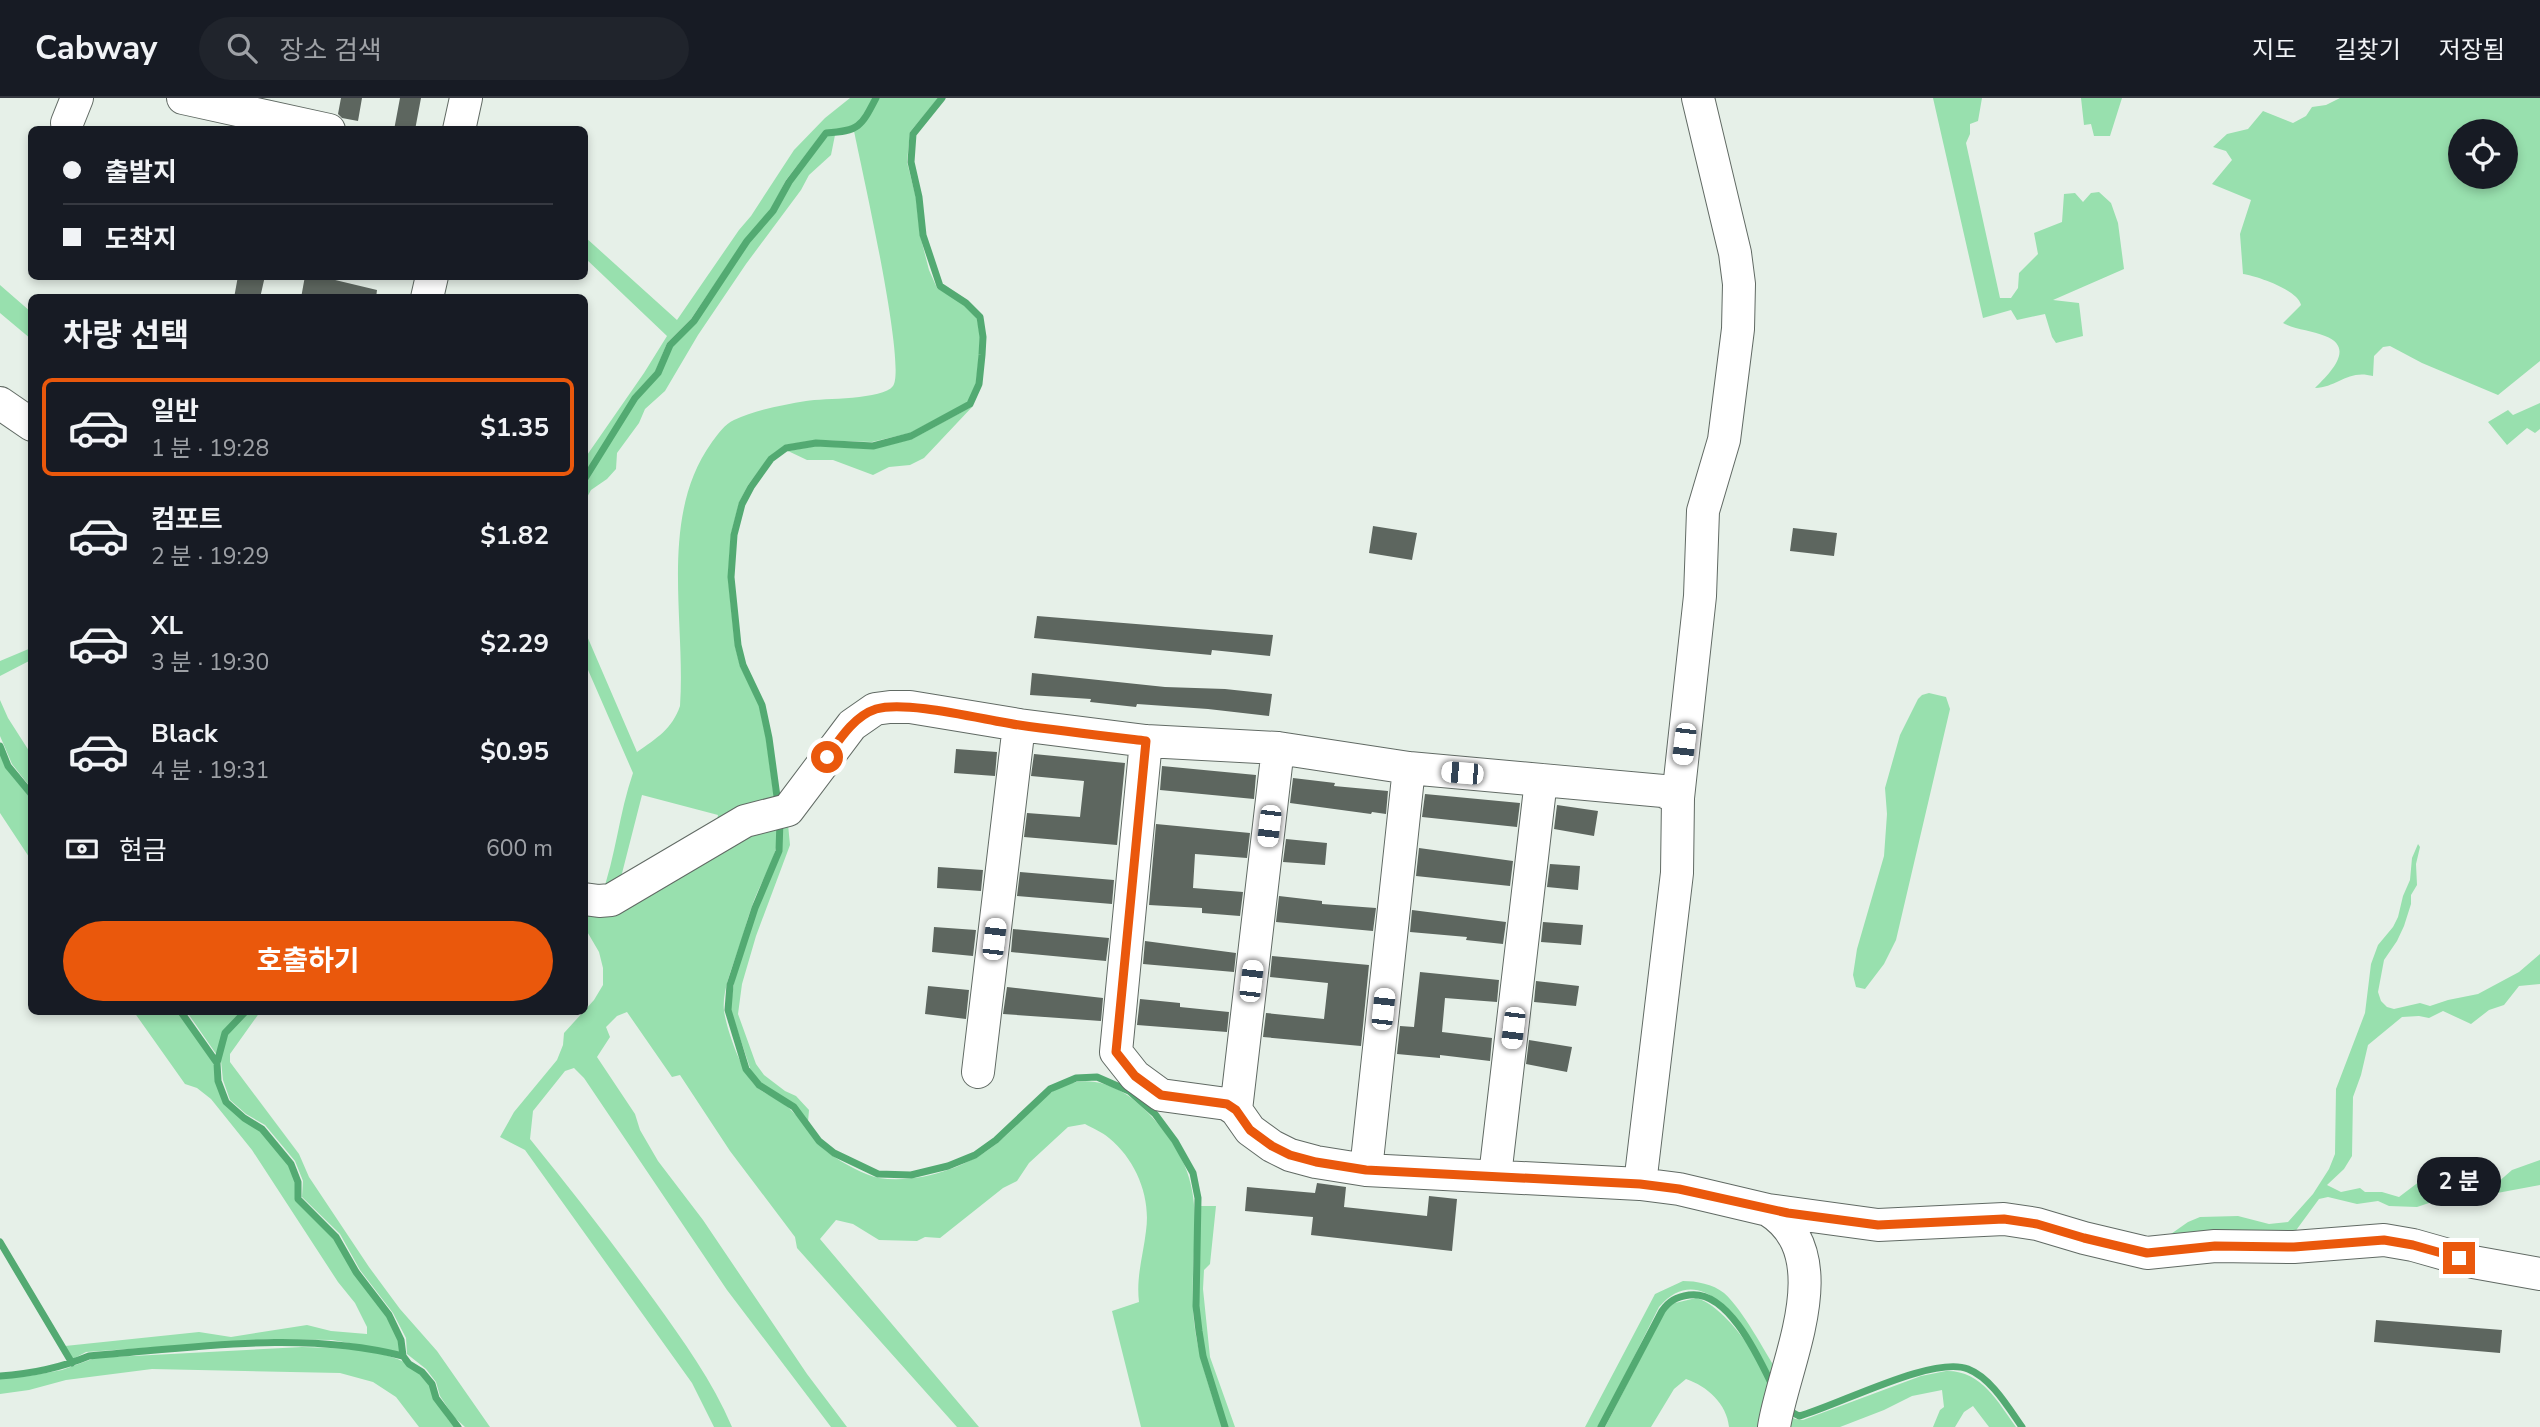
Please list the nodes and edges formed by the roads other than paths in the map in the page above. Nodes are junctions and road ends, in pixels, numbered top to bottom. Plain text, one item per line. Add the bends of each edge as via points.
1 (183, 98) edge
2 (466, 98) edge
3 (1698, 98) edge
4 (311, 126) edge
5 (460, 126) edge
6 (0, 403) edge
7 (28, 422) edge
8 (1019, 725) junction
9 (1146, 741) junction
10 (1278, 748) junction
11 (1409, 768) junction
12 (1541, 780) junction
13 (1678, 798) junction
14 (588, 900) edge
15 (978, 1072) dead end
16 (1236, 1110) junction
17 (1366, 1170) junction
18 (1495, 1175) junction
19 (1640, 1184) junction
20 (1768, 1210) junction
21 (2540, 1274) edge
22 (1774, 1427) edge

1 - 4 street
2 - 5 street
3 - 13 street via 1735,253 1739,317 1724,440 1703,511 1700,596
6 - 7 street
8 - 9 street
8 - 14 street via 910,707 875,709 852,725 788,810 745,821 611,900
8 - 15 street
9 - 10 street
9 - 16 street via 1116,1052 1135,1076 1161,1095 1227,1104
10 - 11 street
10 - 16 street
11 - 12 street
11 - 17 street
12 - 13 street via 1663,791
12 - 18 street
13 - 19 street via 1677,873
16 - 17 street via 1250,1130 1290,1155
17 - 18 street
18 - 19 street
19 - 20 street
20 - 21 street via 1878,1225 2004,1219 2147,1253 2384,1240
20 - 22 street via 1789,1228 1805,1271 1799,1325

